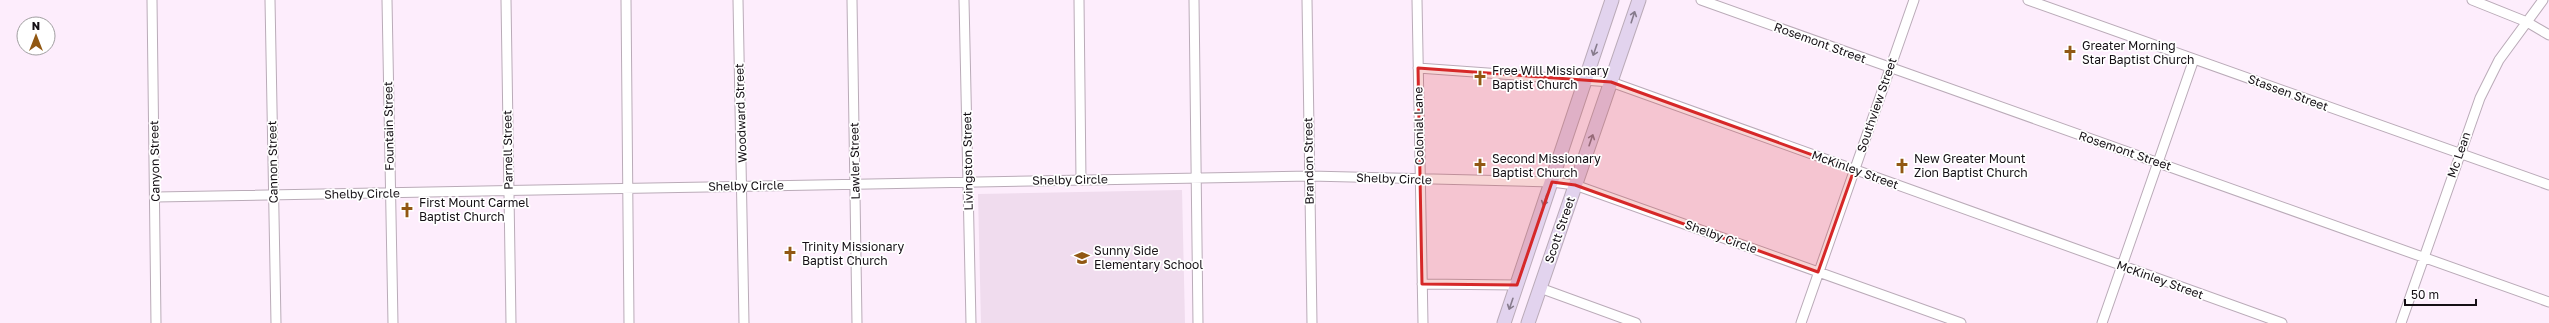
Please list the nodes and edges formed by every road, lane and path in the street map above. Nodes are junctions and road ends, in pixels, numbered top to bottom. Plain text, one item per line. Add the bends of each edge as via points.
1 (152, 0) edge
2 (270, 0) edge
3 (387, 0) edge
4 (506, 0) edge
5 (626, 0) edge
6 (738, 0) edge
7 (852, 0) edge
8 (964, 0) edge
9 (1079, 0) edge
10 (1194, 0) edge
11 (1307, 0) edge
12 (1417, 0) edge
13 (1612, 0) edge
14 (1639, 0) edge
15 (1701, 0) edge
16 (1914, 0) edge
17 (2028, 0) edge
18 (2472, 0) edge
19 (2543, 0) edge
20 (2527, 22) junction
21 (2549, 35) edge
22 (2194, 59) junction
23 (1418, 68) junction
24 (1890, 68) junction
25 (1585, 81) junction
26 (1612, 82) junction
27 (2459, 153) junction
28 (2158, 162) junction
29 (1854, 170) junction
30 (1310, 176) junction
31 (1195, 178) junction
32 (1081, 180) junction
33 (1419, 180) junction
34 (968, 182) junction
35 (1552, 182) junction
36 (856, 184) junction
37 (1576, 185) junction
38 (2549, 185) edge
39 (743, 186) junction
40 (627, 188) junction
41 (509, 190) junction
42 (390, 193) junction
43 (273, 196) junction
44 (156, 198) junction
45 (2424, 258) junction
46 (2120, 265) junction
47 (1818, 272) junction
48 (1422, 284) junction
49 (1517, 285) junction
50 (1540, 288) junction
51 (2549, 302) edge
52 (156, 323) edge
53 (276, 323) edge
54 (393, 323) edge
55 (511, 323) edge
56 (629, 323) edge
57 (744, 323) edge
58 (857, 323) edge
59 (971, 323) edge
60 (1198, 323) edge
61 (1312, 323) edge
62 (1423, 323) edge
63 (1504, 323) edge
64 (1528, 323) edge
65 (1636, 323) edge
66 (1801, 323) edge
67 (1961, 323) edge
68 (2102, 323) edge
69 (2282, 323) edge
70 (2400, 323) edge

1 - 44 street, Canyon Street
2 - 43 street, Cannon Street
3 - 42 street, Fountain Street
4 - 41 street, Parnell Street
5 - 40 street
6 - 39 street, Woodward Street
7 - 36 street, Lawler Street
8 - 34 street, Livingston Street
9 - 32 street
10 - 31 street
11 - 30 street, Brandon Street
12 - 23 street, Colonial Lane
13 -> 25 main road, Scott Street
26 -> 14 main road, Scott Street
15 - 24 street, Rosemont Street
16 - 24 street, Southview Street
17 - 22 street, Stassen Street
18 - 20 street
19 - 20 street, Mc Lean
20 - 21 street
20 - 27 street, Mc Lean via 2499,60 2480,98
22 - 27 street, Stassen Street
22 - 28 street
23 - 25 street, McKinley Street
23 - 33 street, Colonial Lane
24 - 28 street, Rosemont Street
24 - 29 street, Southview Street
25 - 26 street, McKinley Street
25 - 35 main road, Scott Street
26 - 29 street, McKinley Street
37 -> 26 main road, Scott Street
27 - 38 street, Stassen Street
27 - 45 street, Mc Lean
28 - 45 street, Rosemont Street
28 - 46 street
29 - 46 street, McKinley Street
29 - 47 street, Southview Street
30 - 31 street, Shelby Circle
30 - 33 street, Shelby Circle
30 - 61 street, Brandon Street
31 - 32 street, Shelby Circle
31 - 60 street
32 - 34 street, Shelby Circle
33 - 35 street, Shelby Circle
33 - 48 street, Colonial Lane
34 - 36 street, Shelby Circle
34 - 59 street, Livingston Street
35 - 37 street, Shelby Circle
35 -> 49 main road, Scott Street
36 - 39 street, Shelby Circle
36 - 58 street, Lawler Street
37 - 47 street, Shelby Circle
37 - 50 main road, Scott Street
39 - 40 street, Shelby Circle
39 - 57 street, Woodward Street
40 - 41 street, Shelby Circle
40 - 56 street
41 - 42 street, Shelby Circle
41 - 55 street, Parnell Street
42 - 43 street, Shelby Circle
42 - 54 street, Fountain Street
43 - 44 street, Shelby Circle
43 - 53 street, Cannon Street
44 - 52 street, Canyon Street
45 - 51 street, Rosemont Street
45 - 70 street, Mc Lean
46 - 68 street
46 - 69 street, McKinley Street
47 - 66 street, Southview Street
47 - 67 street, Shelby Circle
48 - 49 street
48 - 62 street, Colonial Lane
49 -> 63 main road, Scott Street
50 - 64 main road, Scott Street
50 - 65 street

